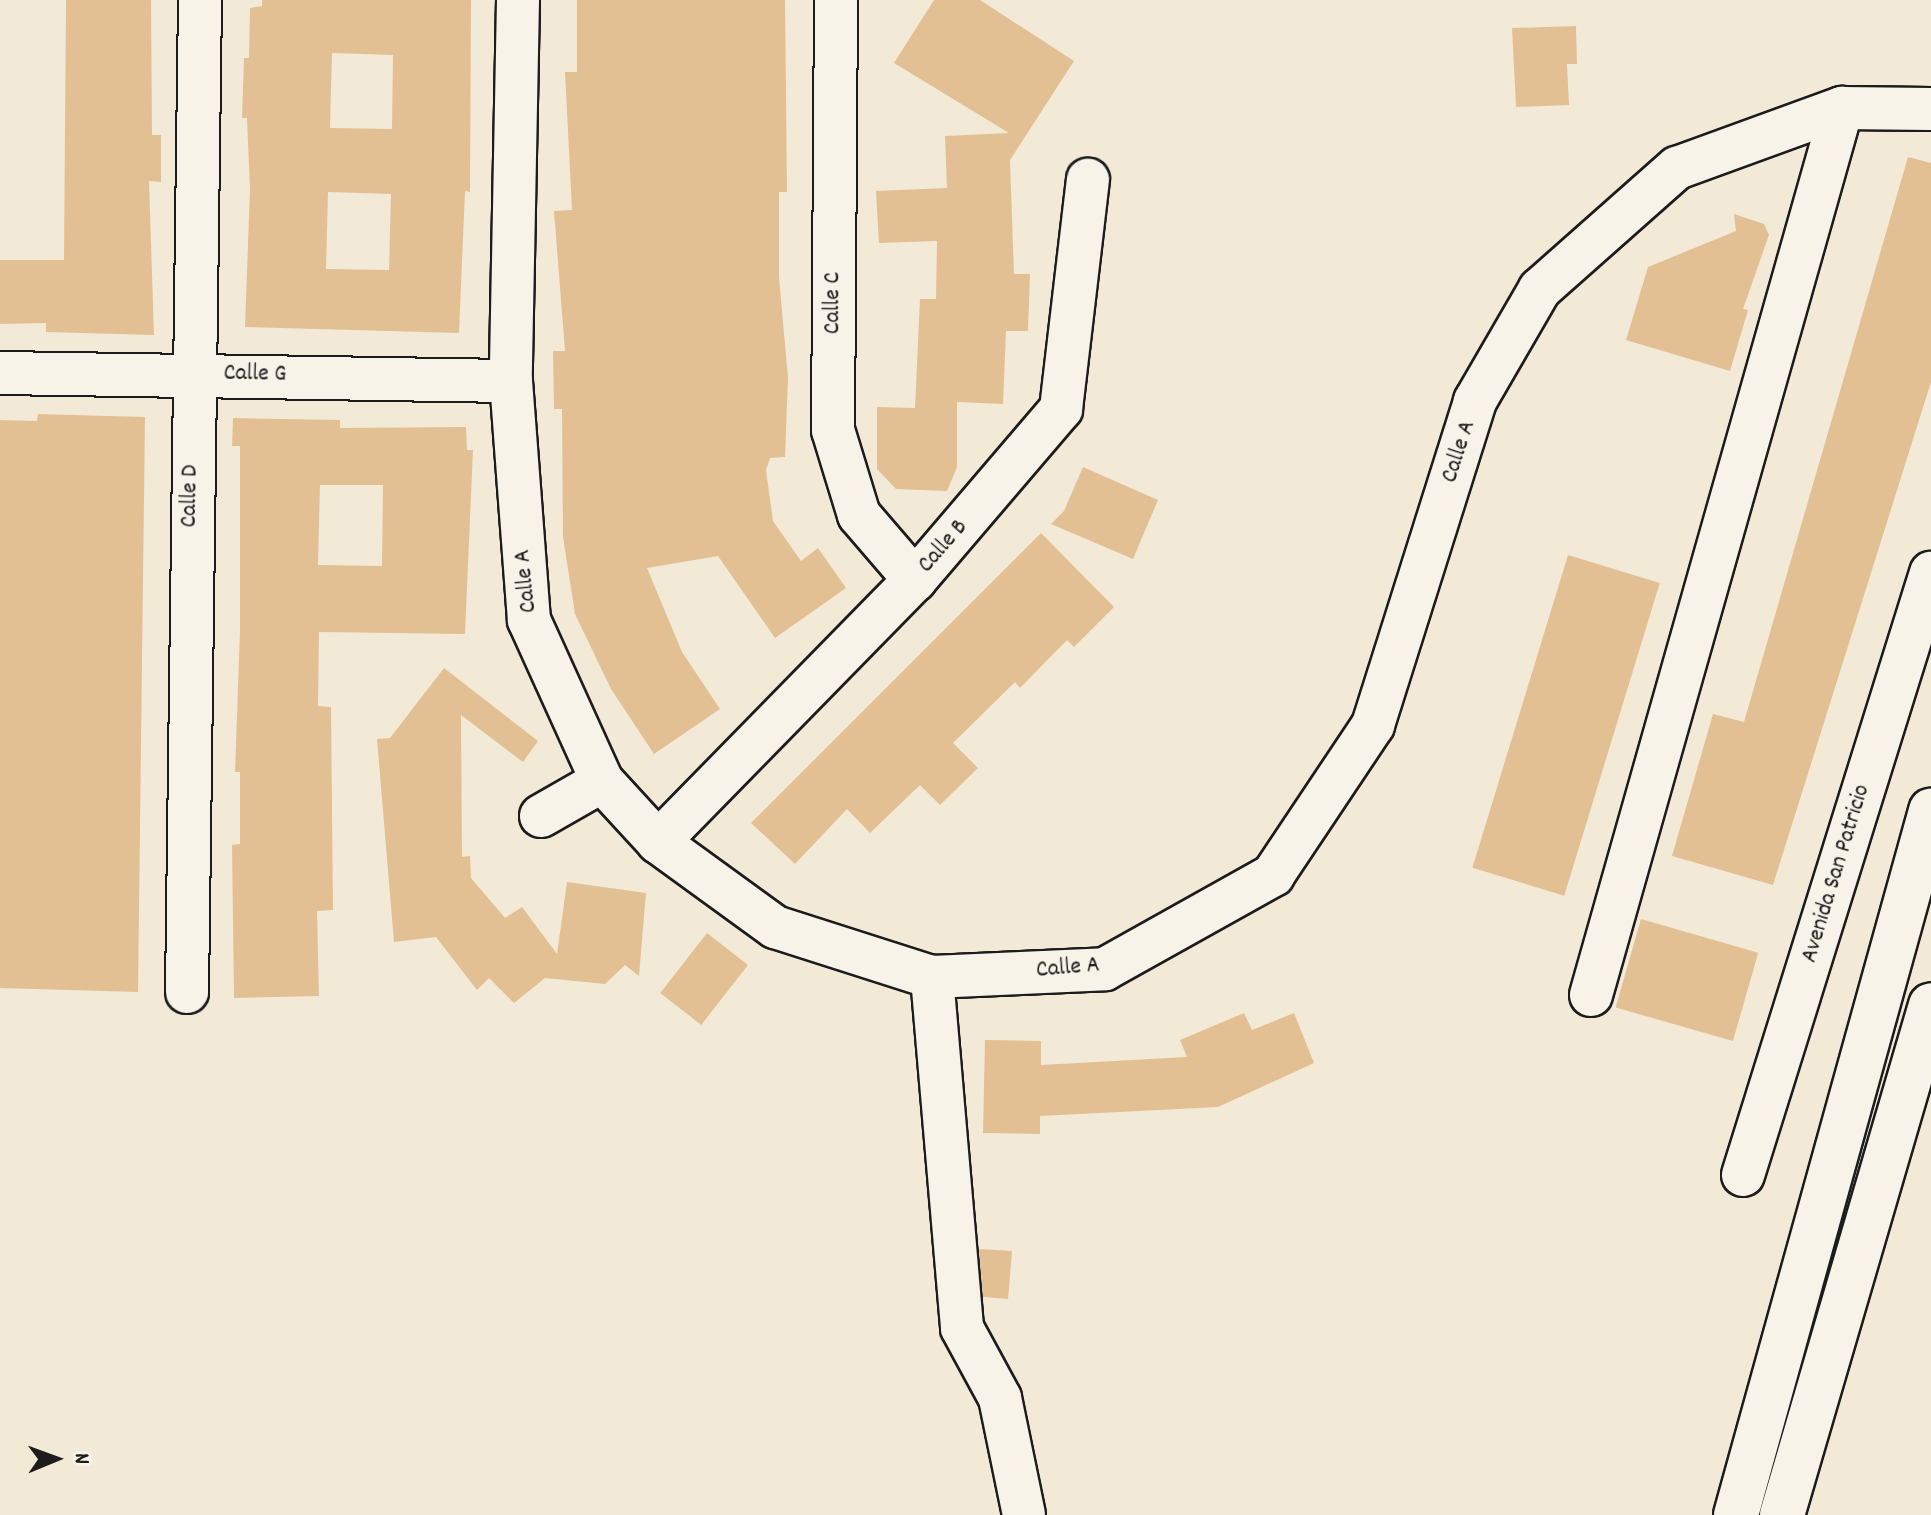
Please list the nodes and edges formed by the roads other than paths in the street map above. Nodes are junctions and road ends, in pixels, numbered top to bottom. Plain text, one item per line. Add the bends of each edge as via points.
1 (200, 0) edge
2 (518, 0) edge
3 (836, 0) edge
4 (1842, 108) junction
5 (1931, 109) edge
6 (1088, 180) dead end
7 (0, 373) edge
8 (192, 373) junction
9 (511, 381) junction
10 (1931, 573) edge
11 (915, 580) junction
12 (602, 781) junction
13 (1931, 811) edge
14 (541, 816) dead end
15 (658, 842) junction
16 (932, 977) junction
17 (187, 992) dead end
18 (1591, 995) dead end
19 (1931, 1005) edge
20 (1743, 1175) dead end
21 (1024, 1515) edge
22 (1736, 1515) edge
23 (1782, 1515) edge

1 - 8 street, Calle D
2 - 9 street, Calle A
3 - 11 street, Calle C via 833,430 859,515
4 - 5 street, Calle A
4 - 16 street, Calle A via 1677,168 1540,289 1475,401 1373,725 1273,875 1105,969
4 - 18 street
6 - 11 street, Calle B via 1061,409
7 - 8 street, Calle G
8 - 9 street, Calle G
8 - 17 street, Calle D
9 - 12 street, Calle A via 529,620
10 - 20 street, Avenida San Patricio
11 - 15 street, Calle B
12 - 14 street
12 - 15 street, Calle A
13 - 22 main road
15 - 16 street, Calle A via 775,927
16 - 21 street via 962,1328 1000,1398
19 - 23 main road

